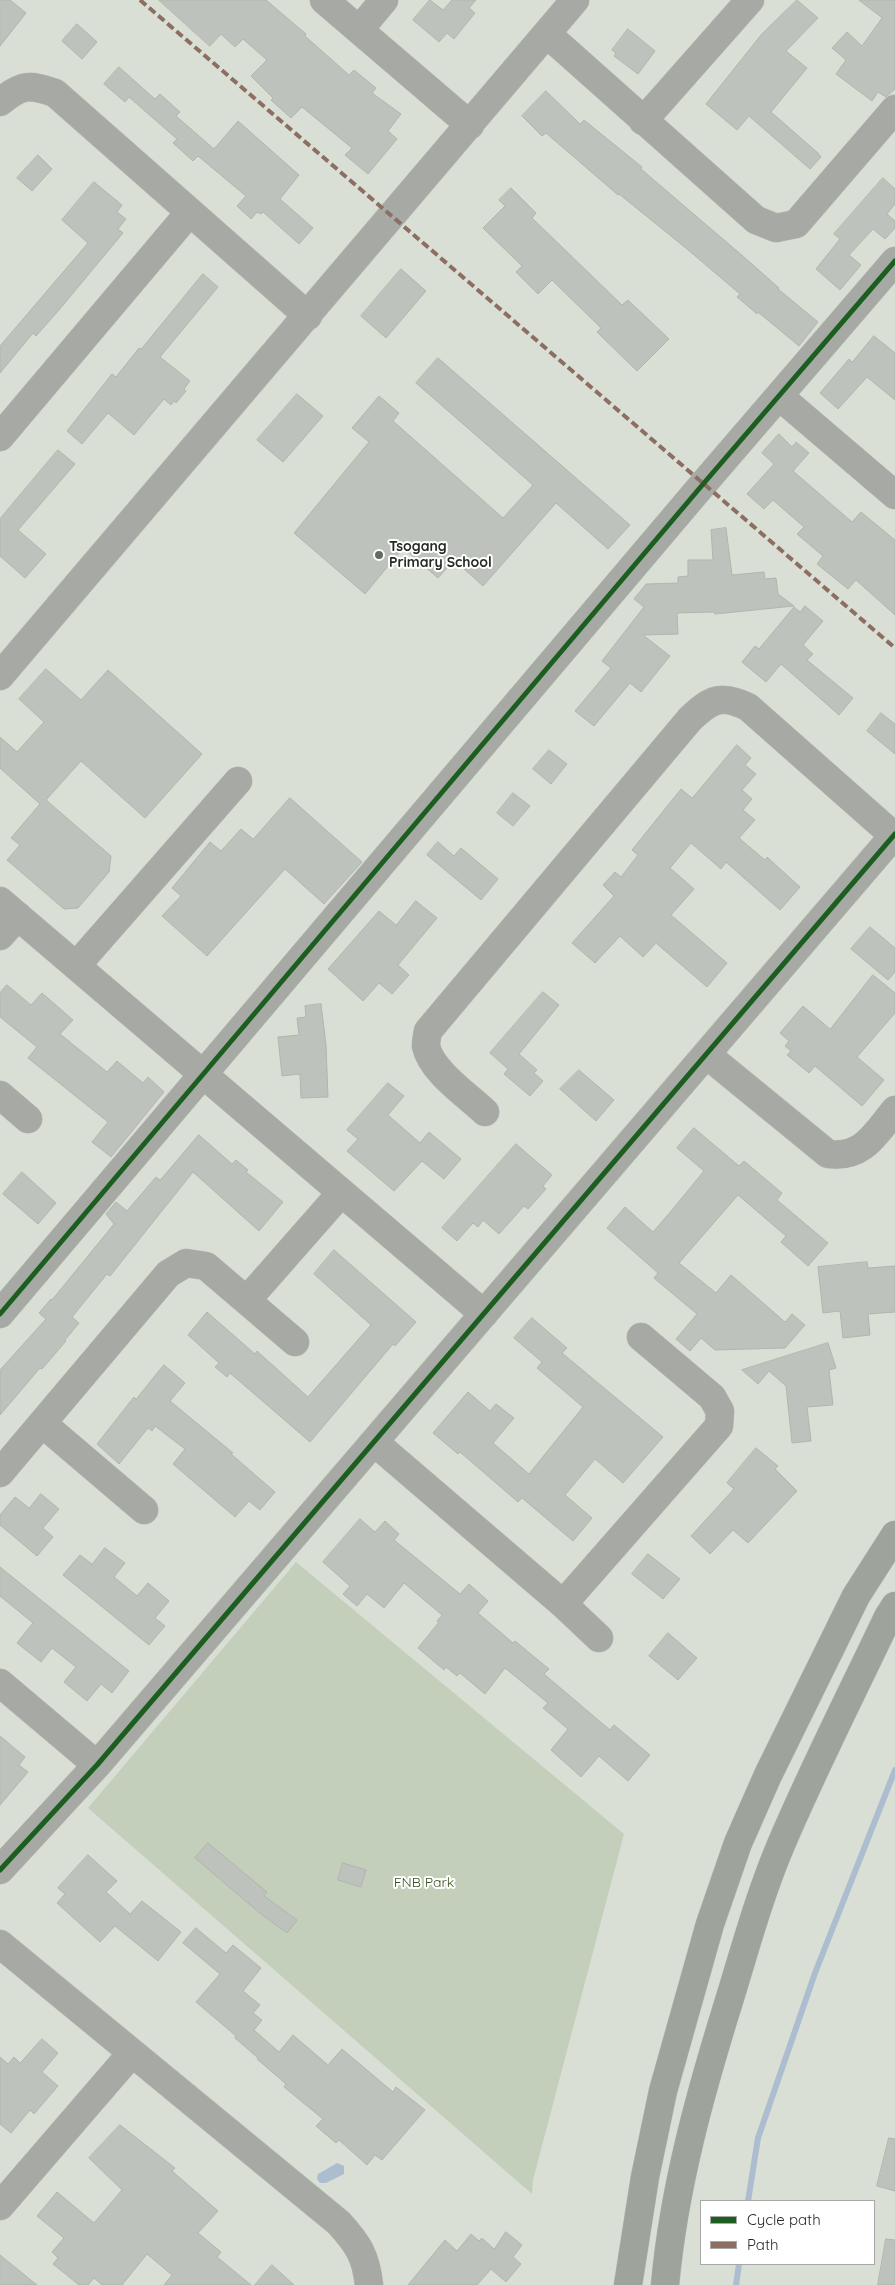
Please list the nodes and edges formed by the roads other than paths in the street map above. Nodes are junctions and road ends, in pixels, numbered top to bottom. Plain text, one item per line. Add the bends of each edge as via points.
1 (324, 0) edge
2 (384, 0) edge
3 (576, 0) edge
4 (750, 0) edge
5 (359, 30) junction
6 (547, 34) junction
7 (0, 102) edge
8 (895, 109) edge
9 (643, 121) junction
10 (470, 125) junction
11 (189, 214) junction
12 (895, 261) edge
13 (308, 316) junction
14 (779, 396) junction
15 (0, 437) edge
16 (895, 495) edge
17 (0, 676) edge
18 (238, 781) dead end
19 (894, 835) edge
20 (9, 908) edge
21 (0, 936) edge
22 (76, 966) junction
23 (707, 1055) junction
24 (204, 1076) junction
25 (0, 1095) edge
26 (895, 1110) edge
27 (485, 1112) dead end
28 (28, 1119) dead end
29 (341, 1193) junction
30 (247, 1300) junction
31 (0, 1314) edge
32 (484, 1314) junction
33 (641, 1337) dead end
34 (295, 1342) dead end
35 (43, 1424) junction
36 (374, 1442) junction
37 (0, 1473) edge
38 (144, 1510) dead end
39 (895, 1535) edge
40 (563, 1604) junction
41 (895, 1606) edge
42 (599, 1638) dead end
43 (0, 1682) edge
44 (97, 1765) junction
45 (0, 1870) edge
46 (0, 1944) edge
47 (131, 2054) junction
48 (0, 2206) edge
49 (369, 2285) edge
50 (628, 2285) edge
51 (665, 2285) edge

1 - 5 street
2 - 5 street
3 - 6 street
4 - 9 street
5 - 10 street
6 - 9 street
6 - 10 street
7 - 11 street via 16,89 36,86 55,93
8 - 9 street via 796,224 776,228 756,220
10 - 13 street
11 - 13 street
11 - 15 street
12 - 14 street
13 - 17 street
14 - 16 street
14 - 24 street
18 - 22 street
19 - 23 street
19 - 27 street via 748,707 732,700 718,699 704,705 428,1031 429,1056
20 - 21 street
20 - 22 street
22 - 24 street
23 - 26 street via 828,1154 841,1156 867,1144
23 - 32 street
24 - 29 street
24 - 31 street
25 - 28 street
29 - 30 street
29 - 32 street
30 - 34 street
30 - 35 street via 206,1266 186,1263 168,1274
32 - 36 street
33 - 40 street via 712,1397 720,1411 719,1426
35 - 37 street
35 - 38 street
36 - 40 street
36 - 44 street
39 - 50 main road via 856,1596 738,1843 710,1924 663,2090
40 - 42 street
41 - 51 main road via 781,1846 759,1901 697,2104
43 - 44 street
44 - 45 street
46 - 47 street
47 - 48 street
47 - 49 street via 339,2223 358,2245

